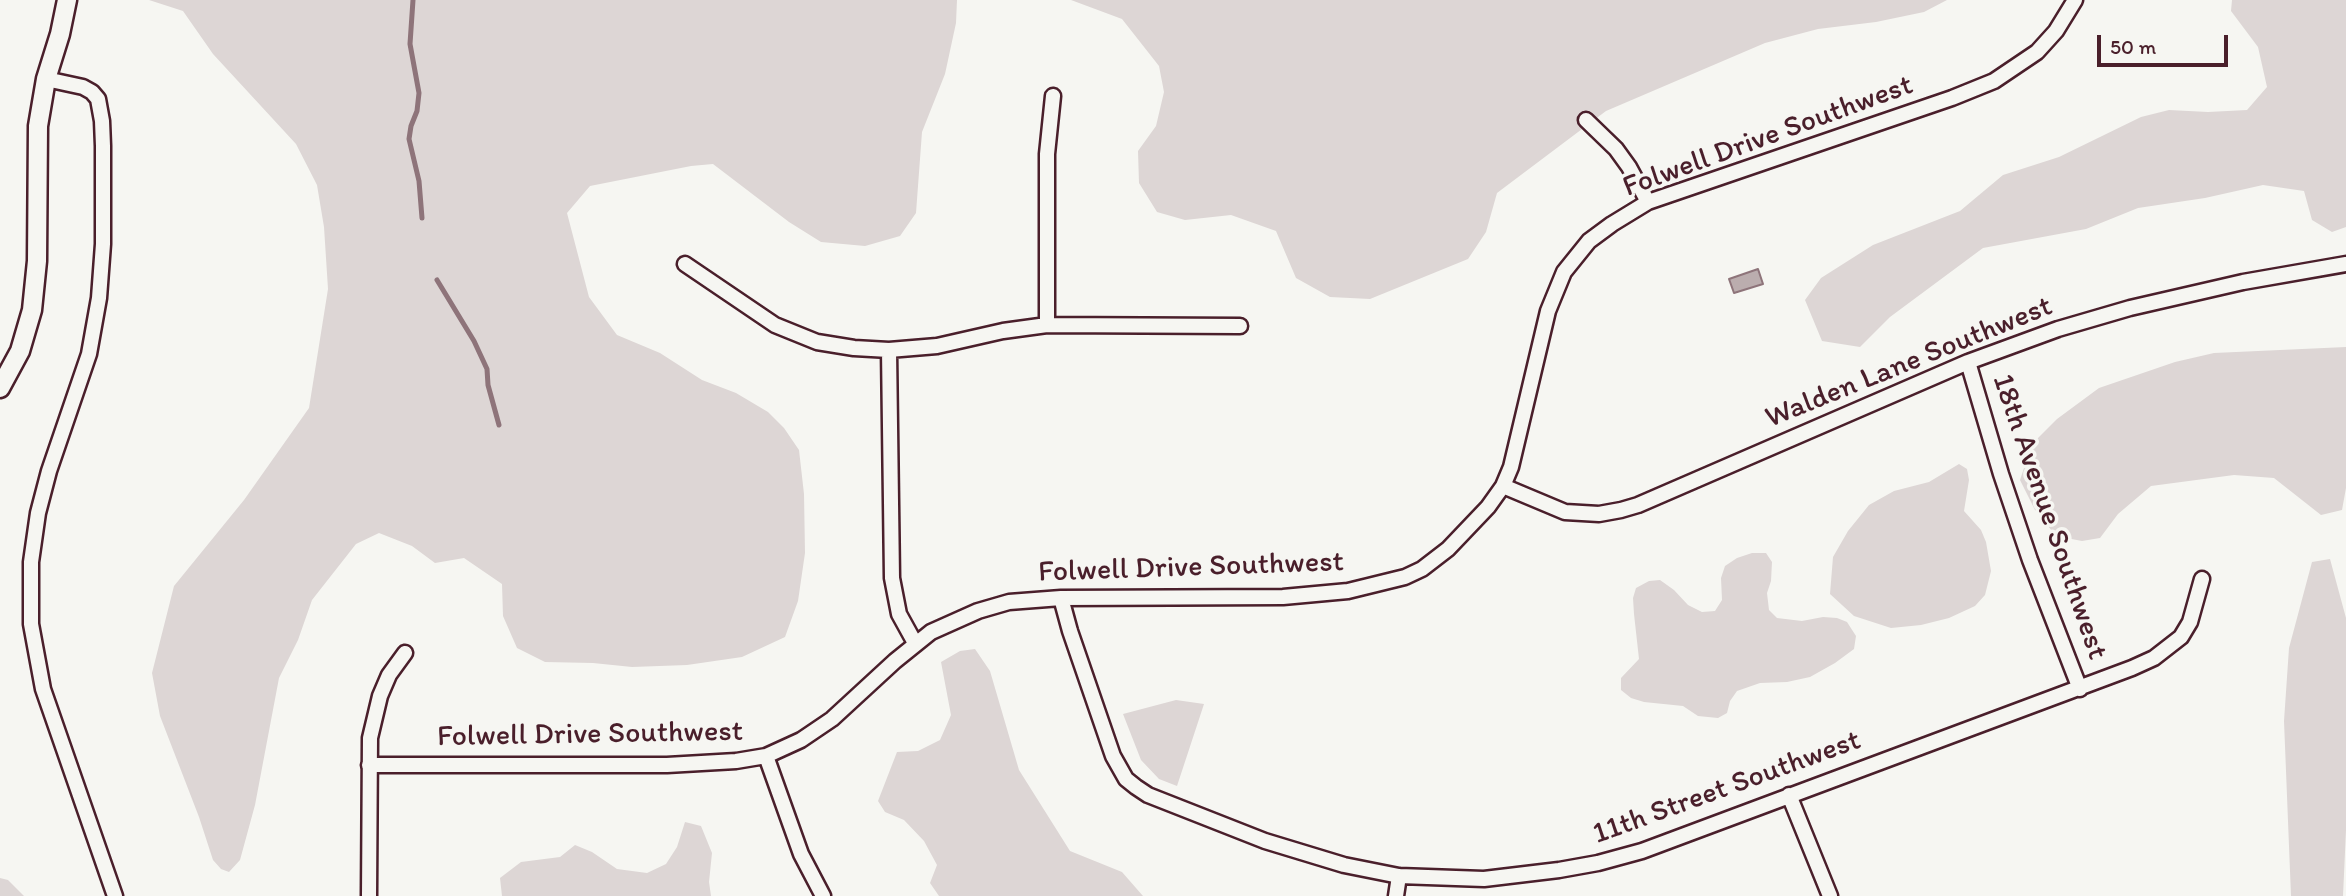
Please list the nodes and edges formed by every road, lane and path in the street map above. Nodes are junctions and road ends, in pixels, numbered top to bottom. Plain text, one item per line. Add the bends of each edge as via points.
1 (67, 0) edge
2 (2075, 0) edge
3 (46, 79) junction
4 (1054, 96) dead end
5 (1586, 120) dead end
6 (1648, 202) junction
7 (685, 264) dead end
8 (2346, 264) edge
9 (1047, 325) junction
10 (1240, 326) dead end
11 (889, 350) junction
12 (1968, 362) junction
13 (1, 385) edge
14 (1503, 486) junction
15 (2202, 579) dead end
16 (1061, 598) junction
17 (915, 643) junction
18 (405, 653) dead end
19 (2080, 689) junction
20 (766, 756) junction
21 (369, 765) junction
22 (1789, 795) junction
23 (1399, 876) junction
24 (115, 896) edge
25 (369, 896) edge
26 (823, 896) edge
27 (1396, 896) edge
28 (1830, 896) edge

1 - 3 street
2 - 6 street, Folwell Drive Southwest via 2038,52 1994,81
3 - 13 street via 37,134 36,288 27,332
3 - 24 street via 83,87 98,99 103,244 89,354 38,513 31,562 32,624 47,701
4 - 9 street via 1046,154
5 - 6 street via 1616,149
6 - 14 street, Folwell Drive Southwest via 1589,241 1556,287
7 - 11 street via 752,311 797,335 835,345
8 - 12 street, Walden Lane Southwest via 2130,308
9 - 10 street
9 - 11 street via 937,346
11 - 17 street via 892,578 899,614
12 - 14 street, Walden Lane Southwest via 1621,510 1565,512
12 - 19 street, 18th Avenue Southwest via 2030,560
14 - 16 street, Folwell Drive Southwest via 1464,534 1422,569 1371,586 1283,597
15 - 19 street, 11th Street Southwest via 2190,622 2171,648
16 - 17 street, Folwell Drive Southwest via 1009,602 978,611
16 - 23 street, 11th Street Southwest via 1098,717 1126,779 1173,806 1285,848
17 - 20 street, Folwell Drive Southwest via 832,719
18 - 21 street via 380,696
19 - 22 street, 11th Street Southwest
20 - 21 street, Folwell Drive Southwest via 667,765
20 - 26 street via 801,854
21 - 25 street
22 - 23 street, 11th Street Southwest via 1598,863 1484,878
22 - 28 street
23 - 27 street

